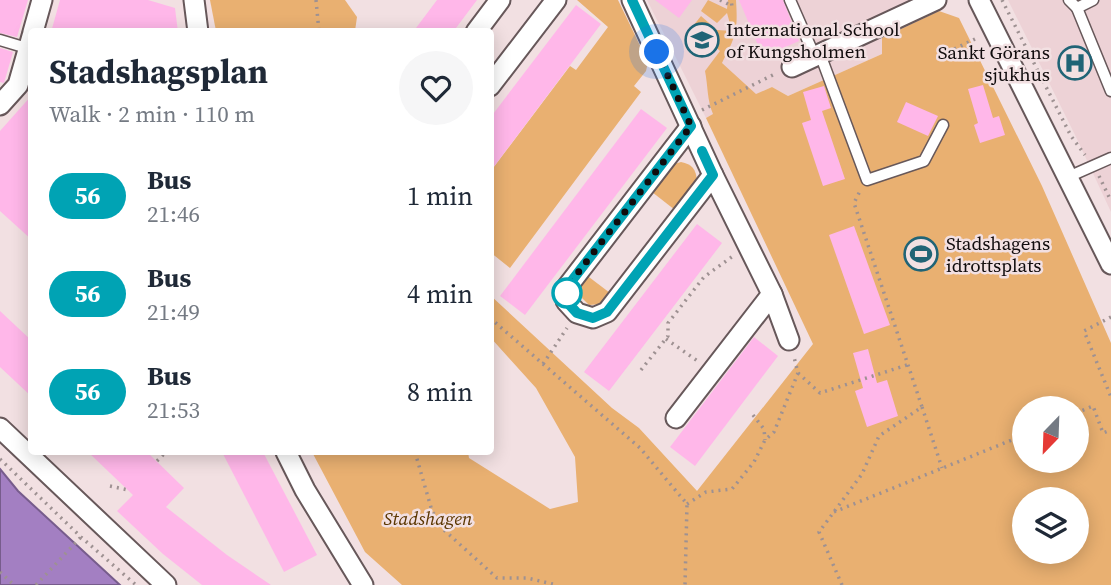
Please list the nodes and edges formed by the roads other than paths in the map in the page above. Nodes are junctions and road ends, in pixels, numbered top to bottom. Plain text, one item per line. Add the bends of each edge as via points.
1 (42, 0) edge
2 (194, 0) edge
3 (500, 0) edge
4 (556, 0) edge
5 (632, 0) edge
6 (790, 0) edge
7 (936, 0) edge
8 (979, 0) edge
9 (1093, 0) edge
10 (1073, 4) edge
11 (34, 28) edge
12 (198, 28) edge
13 (479, 28) edge
14 (0, 40) edge
15 (28, 41) edge
16 (28, 50) edge
17 (818, 55) junction
18 (792, 67) dead end
19 (494, 81) edge
20 (1111, 91) edge
21 (0, 105) edge
22 (943, 125) dead end
23 (691, 126) junction
24 (1111, 158) edge
25 (713, 175) junction
26 (1068, 177) junction
27 (1111, 264) edge
28 (772, 294) junction
29 (789, 340) road end
30 (676, 418) dead end
31 (0, 428) edge
32 (28, 454) edge
33 (29, 455) edge
34 (288, 455) edge
35 (166, 585) edge
36 (363, 585) edge

1 - 11 street
2 - 12 street
3 - 13 street
4 - 19 street
5 - 23 street
6 - 17 lane
7 - 17 street
8 - 26 street
9 - 10 lane
10 - 20 lane
14 - 15 lane via 20,46
16 - 21 street via 18,85
17 - 18 street
17 - 22 lane via 867,180 924,161
23 - 25 street
23 - 25 street via 567,287 566,301 577,313 593,318 607,312
24 - 26 lane
25 - 28 street
26 - 27 street
28 - 29 street
28 - 30 street
31 - 32 street
33 - 35 street
34 - 36 street

